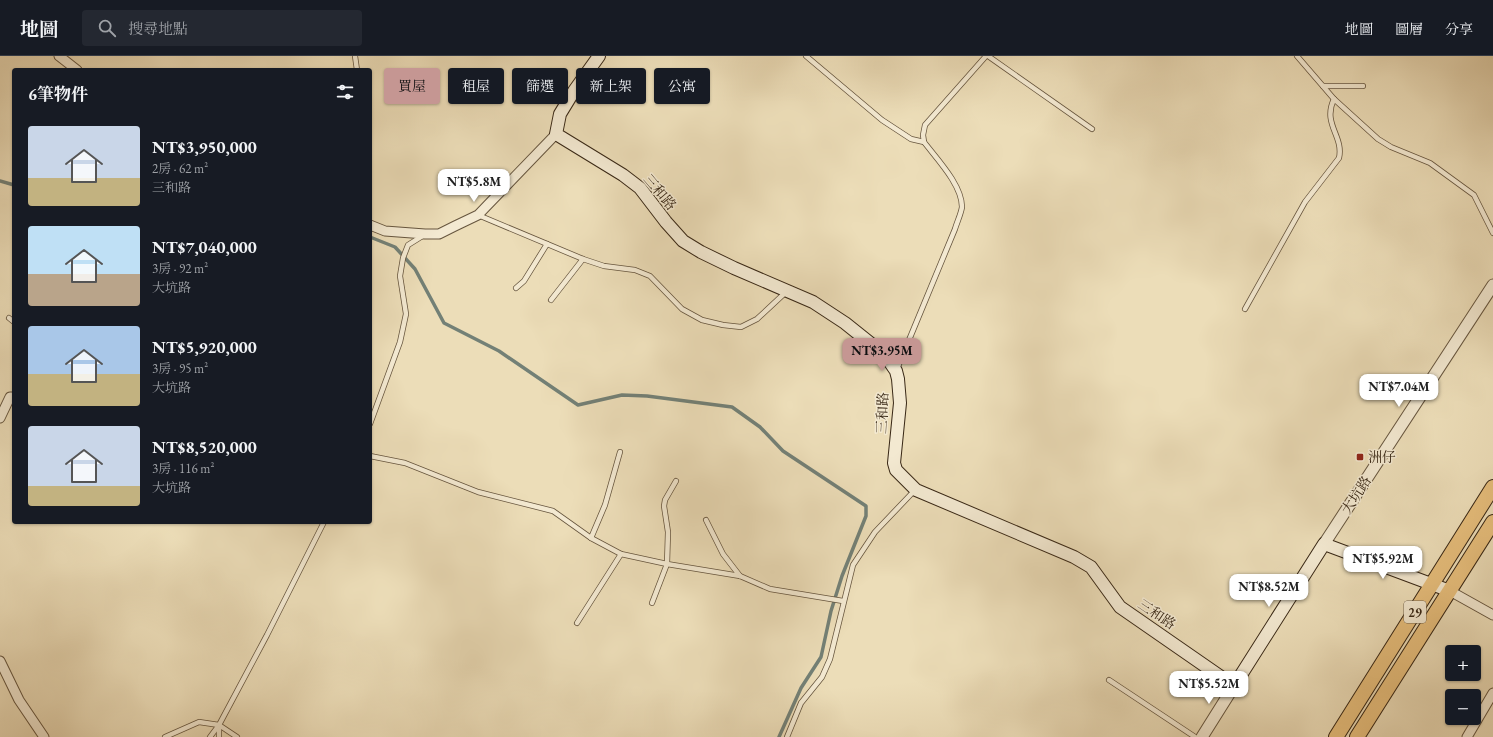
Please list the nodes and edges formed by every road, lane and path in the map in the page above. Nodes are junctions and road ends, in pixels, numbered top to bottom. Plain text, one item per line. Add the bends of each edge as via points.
1 (59, 56) edge
2 (355, 56) edge
3 (600, 56) edge
4 (806, 56) edge
5 (987, 56) edge
6 (1297, 56) edge
7 (74, 68) edge
8 (357, 68) edge
9 (1323, 86) junction
10 (1363, 86) dead end
11 (1334, 99) junction
12 (1092, 129) dead end
13 (556, 134) junction
14 (924, 142) junction
15 (478, 215) junction
16 (372, 226) edge
17 (1493, 233) edge
18 (425, 234) junction
19 (547, 244) junction
20 (583, 259) junction
21 (1493, 285) edge
22 (516, 288) dead end
23 (787, 291) junction
24 (551, 300) dead end
25 (1245, 309) dead end
26 (9, 318) dead end
27 (12, 320) edge
28 (896, 371) junction
29 (12, 397) edge
30 (0, 418) edge
31 (372, 419) edge
32 (620, 452) dead end
33 (372, 456) edge
34 (676, 481) dead end
35 (1493, 487) edge
36 (916, 490) junction
37 (706, 520) dead end
38 (1493, 522) edge
39 (323, 524) edge
40 (591, 538) junction
41 (1324, 544) junction
42 (621, 554) junction
43 (667, 564) junction
44 (740, 576) junction
45 (1432, 585) junction
46 (1450, 591) junction
47 (843, 601) junction
48 (652, 604) dead end
49 (1493, 615) edge
50 (577, 623) dead end
51 (0, 661) edge
52 (1109, 680) dead end
53 (1234, 686) junction
54 (1493, 693) edge
55 (219, 725) junction
56 (44, 737) edge
57 (165, 737) edge
58 (210, 737) edge
59 (219, 737) edge
60 (237, 737) edge
61 (787, 737) edge
62 (1196, 737) edge
63 (1202, 737) edge
64 (1336, 737) edge
65 (1358, 737) edge
66 (1467, 737) edge

1 - 7 street
2 - 8 lane
3 - 13 main road via 560,114
4 - 14 lane via 882,120 911,139
5 - 12 lane
5 - 14 lane via 925,125
6 - 9 lane
9 - 10 lane
9 - 11 lane
11 - 17 lane via 1378,139 1430,163 1474,195
11 - 25 lane via 1330,109 1331,121 1341,150 1339,158 1305,202
13 - 15 street
13 - 23 main road, 三和路 via 624,175 640,188 683,241 728,265
14 - 28 lane via 954,182 962,208
15 - 18 street via 439,234
15 - 19 lane
16 - 18 street via 385,230
18 - 31 lane via 408,245 404,258 400,276 406,314 400,342
19 - 20 lane
19 - 22 lane via 524,281
20 - 23 lane via 604,266 644,273 682,309 702,320 723,325 741,327 757,319
20 - 24 lane
21 - 41 street, 大坑路
23 - 28 main road, 三和路 via 813,302 845,322 886,355
26 - 27 lane
28 - 36 main road, 三和路 via 900,403 894,463 896,470
29 - 30 street
32 - 40 lane via 605,504
33 - 40 lane via 405,462 478,492 553,511
34 - 43 lane via 664,506 668,532
35 - 45 main road, 29
36 - 47 lane via 875,532 853,565
36 - 53 main road, 三和路 via 1074,557 1091,567 1120,607
37 - 44 lane via 723,554
38 - 46 main road, 29
39 - 55 lane
40 - 42 lane
41 - 45 main road
41 - 53 main road, 大坑路
42 - 43 lane
42 - 50 lane
43 - 44 lane
43 - 48 lane
44 - 47 lane via 770,589
45 - 46 main road
45 - 64 main road, 29
46 - 49 street
46 - 65 main road, 29
47 - 61 lane via 830,659 822,677 801,703
51 - 56 street via 19,700
52 - 62 lane
53 - 63 street, 大坑路
54 - 66 street
55 - 57 lane via 199,722
55 - 58 lane
55 - 59 lane
55 - 60 lane

